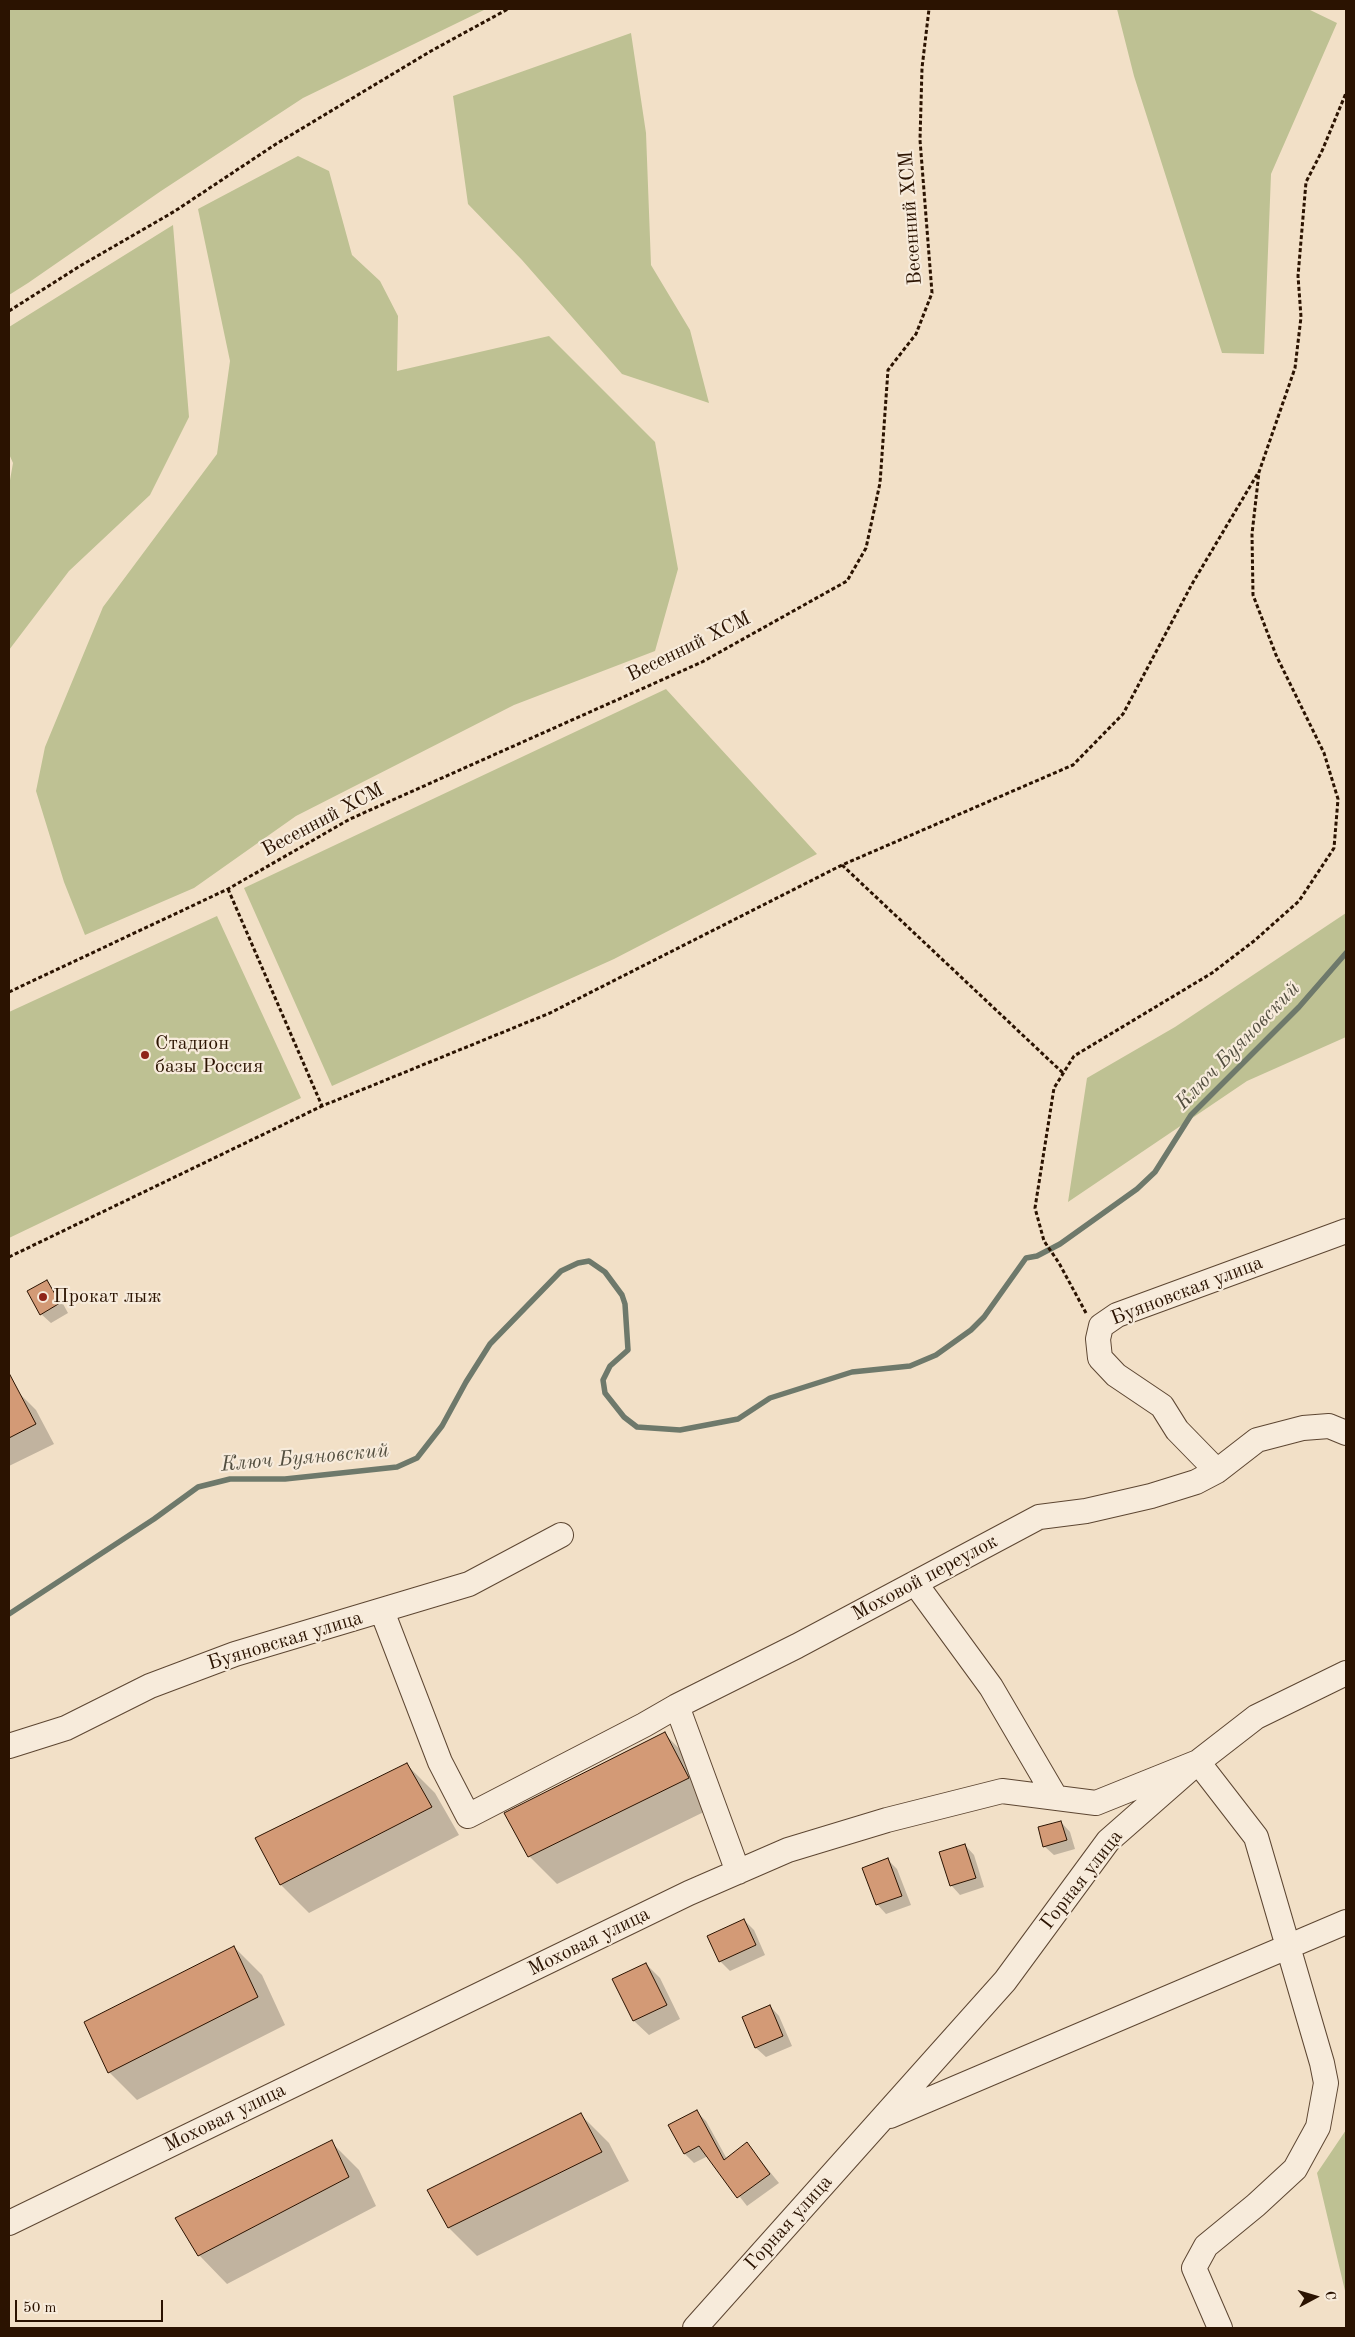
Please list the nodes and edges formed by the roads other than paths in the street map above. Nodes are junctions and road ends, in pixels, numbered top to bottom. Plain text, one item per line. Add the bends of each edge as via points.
1 (1346, 1231) edge
2 (1346, 1433) edge
3 (1217, 1471) junction
4 (561, 1535) dead end
5 (915, 1583) junction
6 (382, 1611) junction
7 (1346, 1672) edge
8 (677, 1706) junction
9 (9, 1746) edge
10 (1198, 1762) junction
11 (1056, 1798) junction
12 (738, 1872) junction
13 (1346, 1922) edge
14 (1289, 1946) junction
15 (883, 2118) junction
16 (9, 2223) edge
17 (695, 2328) edge
18 (1220, 2328) edge

1 - 3 street, Буяновская улица via 1117,1315 1101,1326 1100,1358 1116,1375 1162,1406 1177,1430
2 - 3 street, Моховой переулок via 1329,1426 1303,1428 1257,1440
3 - 5 street, Моховой переулок via 1196,1482 1151,1496 1086,1511 1039,1517
4 - 6 street, Буяновская улица via 469,1584
5 - 8 street, Моховой переулок
5 - 11 street via 992,1687
6 - 8 street, Моховой переулок via 440,1762 468,1816
6 - 9 street, Буяновская улица via 235,1654 150,1686 66,1728
7 - 10 street, Горная улица via 1256,1717
8 - 12 street
10 - 11 street, Моховая улица via 1096,1803
10 - 14 street via 1256,1837
10 - 15 street, Горная улица via 1108,1841 1005,1981
11 - 12 street, Моховая улица via 1002,1791 887,1820 788,1850
12 - 16 street, Моховая улица
13 - 14 street, Горная улица
14 - 15 street, Горная улица
14 - 18 street via 1326,2082 1318,2127 1294,2169 1206,2246 1194,2268
15 - 17 street, Горная улица

